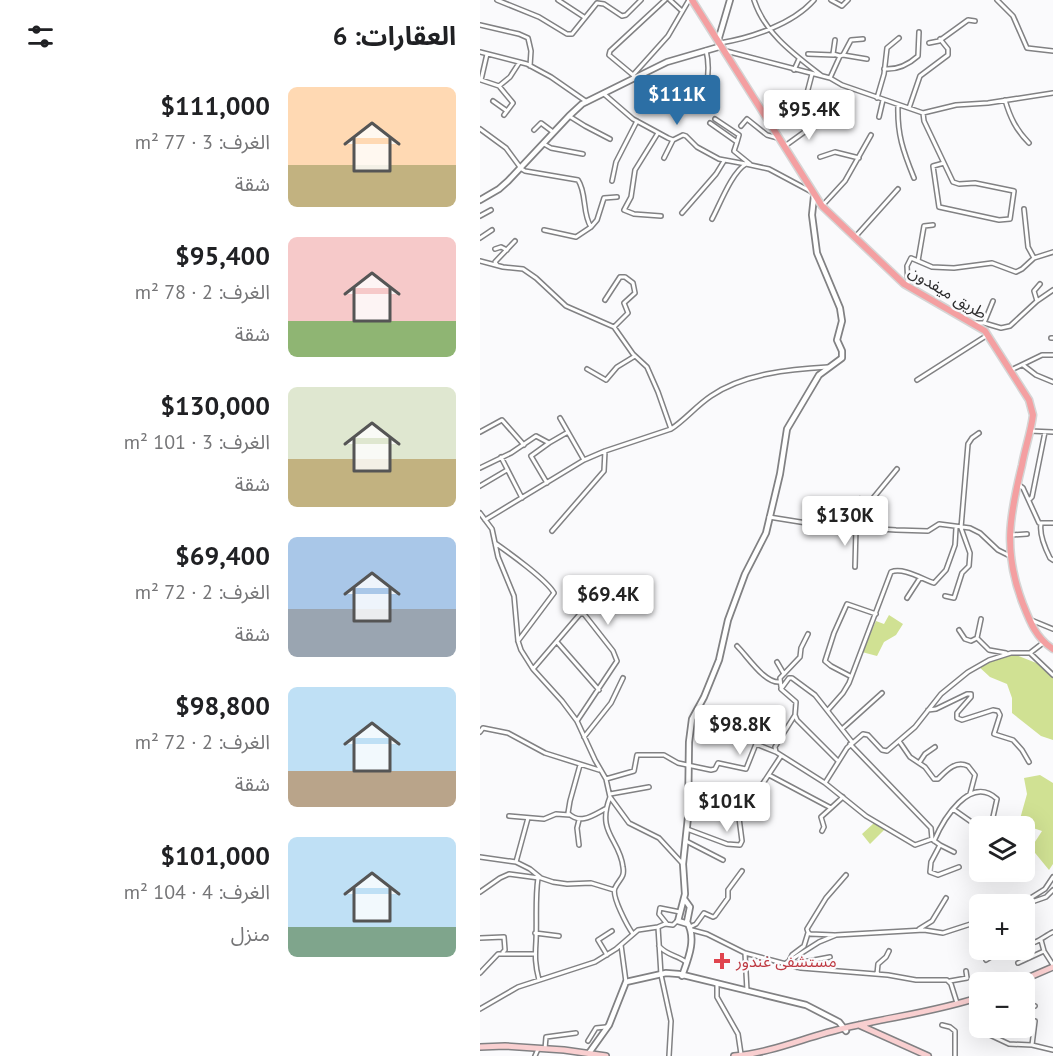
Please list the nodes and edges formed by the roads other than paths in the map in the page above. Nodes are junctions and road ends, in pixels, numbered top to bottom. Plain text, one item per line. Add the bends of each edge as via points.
1 (497, 0) edge
2 (558, 0) edge
3 (596, 0) edge
4 (641, 0) edge
5 (665, 0) edge
6 (670, 0) edge
7 (690, 0) edge
8 (730, 0) edge
9 (754, 0) edge
10 (814, 0) edge
11 (831, 0) edge
12 (848, 0) edge
13 (997, 0) edge
14 (601, 4) junction
15 (682, 11) junction
16 (584, 17) junction
17 (975, 21) dead end
18 (480, 26) edge
19 (770, 28) junction
20 (721, 31) junction
21 (919, 32) dead end
22 (713, 34) junction
23 (898, 38) dead end
24 (862, 39) dead end
25 (940, 39) junction
26 (835, 40) dead end
27 (929, 43) dead end
28 (723, 45) junction
29 (706, 50) junction
30 (1053, 51) edge
31 (480, 52) edge
32 (487, 54) junction
33 (808, 54) dead end
34 (834, 55) junction
35 (841, 56) junction
36 (734, 57) junction
37 (799, 59) junction
38 (867, 59) dead end
39 (519, 63) junction
40 (530, 66) junction
41 (884, 69) junction
42 (794, 70) junction
43 (812, 74) junction
44 (823, 76) junction
45 (634, 77) junction
46 (830, 78) junction
47 (480, 80) edge
48 (499, 86) junction
49 (1053, 93) edge
50 (604, 94) junction
51 (698, 96) dead end
52 (806, 97) dead end
53 (877, 98) junction
54 (883, 100) junction
55 (1005, 100) junction
56 (493, 101) dead end
57 (587, 102) junction
58 (898, 105) junction
59 (909, 108) junction
60 (507, 111) junction
61 (923, 113) junction
62 (504, 115) dead end
63 (569, 116) junction
64 (879, 117) dead end
65 (715, 119) dead end
66 (637, 121) junction
67 (711, 123) dead end
68 (830, 125) dead end
69 (741, 126) dead end
70 (480, 129) edge
71 (534, 130) dead end
72 (555, 133) junction
73 (658, 133) junction
74 (871, 135) dead end
75 (610, 139) dead end
76 (780, 139) junction
77 (673, 140) junction
78 (737, 142) junction
79 (1029, 143) dead end
80 (544, 144) junction
81 (785, 146) junction
82 (583, 154) dead end
83 (820, 157) dead end
84 (664, 158) dead end
85 (859, 158) junction
86 (724, 161) junction
87 (944, 163) junction
88 (747, 164) junction
89 (752, 165) junction
90 (520, 168) junction
91 (914, 178) dead end
92 (612, 181) dead end
93 (898, 189) dead end
94 (813, 194) junction
95 (616, 197) dead end
96 (480, 198) edge
97 (822, 206) junction
98 (491, 210) dead end
99 (1024, 210) dead end
100 (682, 213) dead end
101 (480, 216) edge
102 (661, 216) dead end
103 (712, 219) dead end
104 (933, 225) dead end
105 (591, 227) junction
106 (492, 230) dead end
107 (544, 230) dead end
108 (854, 237) junction
109 (480, 238) edge
110 (515, 241) dead end
111 (495, 249) dead end
112 (507, 250) junction
113 (1053, 252) edge
114 (1034, 258) junction
115 (480, 261) edge
116 (918, 261) junction
117 (497, 265) junction
118 (1040, 284) dead end
119 (908, 286) junction
120 (1053, 290) edge
121 (605, 300) dead end
122 (993, 301) dead end
123 (1037, 301) junction
124 (973, 323) junction
125 (984, 323) junction
126 (614, 327) junction
127 (988, 335) junction
128 (1053, 355) edge
129 (635, 356) junction
130 (1023, 365) junction
131 (828, 367) junction
132 (587, 369) dead end
133 (1010, 371) junction
134 (917, 380) dead end
135 (1053, 382) edge
136 (560, 418) dead end
137 (671, 429) junction
138 (1030, 430) junction
139 (480, 432) edge
140 (568, 432) junction
141 (1045, 432) junction
142 (1053, 432) edge
143 (979, 433) dead end
144 (549, 443) junction
145 (524, 445) junction
146 (605, 451) junction
147 (501, 458) junction
148 (584, 460) junction
149 (480, 468) edge
150 (897, 469) dead end
151 (507, 470) junction
152 (547, 483) junction
153 (1017, 484) junction
154 (480, 486) edge
155 (522, 498) junction
156 (860, 499) dead end
157 (1029, 500) junction
158 (867, 505) junction
159 (480, 513) edge
160 (769, 517) junction
161 (485, 520) junction
162 (1053, 523) edge
163 (1041, 524) junction
164 (857, 527) junction
165 (956, 528) junction
166 (962, 528) junction
167 (552, 531) dead end
168 (1027, 534) dead end
169 (1009, 535) junction
170 (495, 543) junction
171 (1010, 556) junction
172 (1053, 560) edge
173 (855, 567) dead end
174 (920, 578) junction
175 (945, 596) dead end
176 (907, 598) dead end
177 (876, 614) junction
178 (981, 619) dead end
179 (1029, 620) junction
180 (1053, 629) edge
181 (958, 630) dead end
182 (808, 634) dead end
183 (977, 638) junction
184 (518, 641) junction
185 (557, 642) junction
186 (1044, 642) junction
187 (737, 646) dead end
188 (1053, 649) edge
189 (1011, 653) junction
190 (1030, 653) junction
191 (777, 662) dead end
192 (533, 669) junction
193 (784, 674) junction
194 (1053, 675) edge
195 (851, 676) junction
196 (623, 678) dead end
197 (780, 684) junction
198 (599, 690) junction
199 (882, 693) dead end
200 (828, 710) junction
201 (928, 710) junction
202 (795, 715) junction
203 (577, 721) junction
204 (842, 729) junction
205 (480, 732) edge
206 (584, 737) junction
207 (899, 741) junction
208 (851, 743) junction
209 (935, 747) dead end
210 (776, 752) junction
211 (781, 756) junction
212 (838, 761) junction
213 (1029, 762) dead end
214 (919, 763) junction
215 (580, 765) junction
216 (688, 765) junction
217 (601, 770) junction
218 (769, 775) junction
219 (606, 779) junction
220 (825, 783) junction
221 (649, 787) dead end
222 (970, 794) junction
223 (610, 795) junction
224 (844, 796) junction
225 (688, 798) junction
226 (712, 805) junction
227 (831, 808) junction
228 (606, 809) junction
229 (953, 809) junction
230 (570, 815) junction
231 (509, 816) dead end
232 (994, 816) edge
233 (528, 819) junction
234 (579, 820) junction
235 (969, 820) edge
236 (687, 829) junction
237 (822, 831) dead end
238 (933, 840) junction
239 (686, 841) junction
240 (579, 845) dead end
241 (940, 845) junction
242 (954, 852) dead end
243 (480, 857) edge
244 (723, 860) dead end
245 (516, 862) junction
246 (683, 864) junction
247 (959, 867) dead end
248 (742, 871) dead end
249 (846, 875) dead end
250 (1053, 877) edge
251 (540, 878) junction
252 (614, 890) junction
253 (1053, 890) edge
254 (480, 892) edge
255 (1035, 896) edge
256 (946, 898) dead end
257 (685, 900) junction
258 (1035, 901) edge
259 (680, 912) junction
260 (678, 921) junction
261 (667, 924) junction
262 (969, 925) edge
263 (658, 927) junction
264 (690, 927) junction
265 (918, 930) junction
266 (612, 931) dead end
267 (1053, 932) edge
268 (536, 933) junction
269 (808, 933) junction
270 (633, 934) junction
271 (836, 935) junction
272 (559, 936) dead end
273 (480, 938) edge
274 (1041, 940) junction
275 (1035, 943) edge
276 (621, 945) junction
277 (658, 945) junction
278 (889, 951) dead end
279 (1044, 951) junction
280 (503, 953) junction
281 (745, 953) junction
282 (534, 954) junction
283 (607, 955) junction
284 (830, 957) dead end
285 (789, 961) junction
286 (686, 962) junction
287 (784, 963) junction
288 (1018, 963) dead end
289 (1053, 966) edge
290 (796, 967) junction
291 (966, 971) dead end
292 (480, 973) edge
293 (877, 974) junction
294 (1035, 974) edge
295 (661, 975) junction
296 (683, 976) junction
297 (539, 980) junction
298 (626, 982) junction
299 (950, 982) junction
300 (719, 985) junction
301 (748, 992) junction
302 (969, 1001) edge
303 (958, 1004) junction
304 (480, 1009) edge
305 (942, 1025) dead end
306 (859, 1026) junction
307 (608, 1027) junction
308 (845, 1029) junction
309 (576, 1033) dead end
310 (997, 1038) edge
311 (1033, 1038) edge
312 (588, 1041) dead end
313 (480, 1045) edge
314 (1032, 1045) junction
315 (542, 1049) junction
316 (1053, 1050) edge
317 (588, 1054) edge
318 (535, 1056) edge
319 (606, 1056) edge
320 (669, 1056) edge
321 (734, 1056) edge
322 (742, 1056) edge
323 (927, 1056) edge
324 (955, 1056) edge

1 - 16 street via 539,17 567,34 574,32
2 - 16 street
3 - 14 street
4 - 14 street via 622,16
5 - 45 street via 610,51 609,55
6 - 15 street
7 - 15 street
7 - 22 main road, طريق ميفدون
8 - 20 street
9 - 19 street
10 - 19 street via 801,13
11 - 12 street via 842,6
13 - 30 street via 1013,16 1027,48
14 - 16 street via 597,3
15 - 45 street via 669,36
17 - 25 street via 968,20
18 - 40 street via 528,38
19 - 28 street
19 - 37 street
20 - 22 street
20 - 28 street
21 - 41 street via 918,56 905,66
22 - 28 main road, طريق ميفدون
23 - 41 street via 888,48
24 - 35 street via 851,40
25 - 27 street
25 - 59 street via 948,53 920,76
26 - 34 street
28 - 29 street
28 - 36 main road, طريق ميفدون
29 - 45 street
29 - 51 street via 710,68 702,97
31 - 32 street
32 - 39 street
32 - 47 street
33 - 34 street
34 - 35 street
35 - 38 street
35 - 46 street
36 - 42 street
36 - 76 main road, طريق ميفدون
37 - 42 street
37 - 44 street
39 - 40 street
39 - 48 street
40 - 57 street
41 - 53 street
42 - 43 street
43 - 44 street
43 - 52 street
44 - 46 street
45 - 50 street
46 - 53 street
47 - 48 street
48 - 60 street via 513,103
49 - 55 street
50 - 57 street
50 - 66 street
53 - 54 street
54 - 58 street
54 - 64 street
55 - 61 street
55 - 79 street via 1014,124
56 - 60 street
57 - 63 street
58 - 59 street
58 - 91 street via 899,136
59 - 61 street
60 - 62 street
61 - 87 street
63 - 72 street
63 - 75 street
65 - 78 street via 739,135
66 - 73 street
66 - 92 street via 616,162
67 - 78 street
68 - 81 street via 814,124
69 - 76 street via 747,119 767,135
70 - 90 street via 506,148
71 - 72 street via 541,123
72 - 80 street
73 - 77 street
73 - 102 street via 635,170 631,197 624,210
74 - 85 street
76 - 81 main road, طريق ميفدون
77 - 84 street
77 - 86 street via 687,136 697,147
78 - 89 street via 734,152
80 - 82 street
80 - 90 street
81 - 94 main road, طريق ميفدون
83 - 85 street via 835,152
85 - 97 street via 842,185
86 - 88 street
86 - 100 street
87 - 87 street via 955,183 1014,191 1011,219 939,207 933,166
88 - 89 street
88 - 103 street via 734,178
89 - 94 street
90 - 96 street via 499,189
90 - 105 street via 579,181
93 - 108 street
94 - 97 main road, طريق ميفدون
94 - 131 street via 817,253 838,301 842,321 837,340 842,358
95 - 105 street via 604,198
97 - 108 main road, طريق ميفدون
98 - 101 street
99 - 114 street via 1028,247
104 - 116 street via 924,227
105 - 107 street via 576,237
106 - 109 street
108 - 119 main road, طريق ميفدون
110 - 112 street
111 - 112 street
112 - 117 street via 495,262
113 - 114 street
114 - 116 street via 1016,272 992,263 954,268 932,267
115 - 117 street
116 - 119 street via 909,261
117 - 126 street via 523,269 566,306
118 - 123 street via 1034,291
119 - 124 main road, طريق ميفدون
120 - 123 street
121 - 126 street via 620,277 633,283 635,293 624,303 628,313
122 - 125 street
123 - 125 street via 1010,326 1001,328
124 - 125 street
124 - 127 main road, طريق ميفدون
126 - 129 street
127 - 133 main road, طريق ميفدون
127 - 134 street
128 - 130 street via 1042,355
129 - 132 street via 617,367 606,380
129 - 137 street via 649,370
130 - 133 street
130 - 135 street
131 - 137 street via 783,371 732,386 711,396
131 - 160 street via 819,375 787,429
133 - 138 main road, طريق ميفدون via 1031,404
136 - 140 street
137 - 146 street
138 - 141 street
138 - 153 main road, طريق ميفدون
139 - 145 street via 501,420
140 - 144 street
140 - 148 street
141 - 142 street
141 - 157 street
143 - 166 street via 968,444
144 - 145 street via 537,436
144 - 152 street via 531,456
145 - 147 street
146 - 148 street
146 - 167 street via 604,471
147 - 149 street
147 - 151 street
148 - 152 street
150 - 158 street
151 - 154 street
151 - 155 street
152 - 155 street
153 - 157 street
153 - 169 main road, طريق ميفدون
155 - 161 street
156 - 158 street
157 - 163 street
158 - 164 street
159 - 161 street
160 - 164 street
160 - 216 street via 766,533 738,591 719,660 692,719
161 - 170 street
162 - 163 street
163 - 172 street
164 - 165 street via 928,531 939,524
164 - 173 street
165 - 166 street
165 - 174 street via 946,570 934,583
166 - 171 street via 975,530
166 - 175 street via 970,553 969,566 962,573 954,598
168 - 169 street
169 - 171 main road, طريق ميفدون
170 - 184 street via 514,596
170 - 184 street via 554,593
171 - 179 main road, طريق ميفدون via 1014,581
174 - 176 street
174 - 177 street via 893,570
177 - 195 street
177 - 195 street via 847,604 837,627 826,662
178 - 183 street
179 - 180 street
179 - 186 main road, طريق ميفدون
181 - 183 street via 965,639
182 - 193 street via 800,657
183 - 189 street via 989,650
184 - 192 street
185 - 192 street
185 - 198 street
185 - 198 street via 584,614 617,659
186 - 188 main road, طريق ميفدون
186 - 190 street
187 - 197 street via 764,677
189 - 190 street
189 - 201 street via 989,660 961,677
190 - 194 street
191 - 193 street
192 - 203 street
193 - 197 street
195 - 200 street
196 - 206 street
197 - 200 street via 792,678
197 - 202 street via 782,692 796,702
198 - 203 street
199 - 204 street
200 - 204 street
201 - 207 street
201 - 213 street via 970,693 957,718 998,711 994,734 1013,740
202 - 210 street via 775,747
202 - 212 street
203 - 206 street
204 - 208 street
205 - 215 street via 483,728 508,733 545,753
206 - 217 street
207 - 208 street via 885,751 865,733
207 - 214 street
208 - 212 street
208 - 238 street via 931,828
209 - 214 street
210 - 211 street
210 - 216 street via 755,745 746,769 723,763 713,770
211 - 218 street
211 - 220 street
212 - 220 street
214 - 222 street via 936,779 954,765 968,766 975,775
215 - 217 street
215 - 230 street
216 - 219 street via 667,756 639,754 634,771
216 - 225 street
217 - 219 street
218 - 226 street via 755,796
218 - 227 street
219 - 223 street
220 - 224 street
221 - 223 street
222 - 229 street
222 - 232 street via 978,792 996,798
223 - 228 street
223 - 246 street via 629,824 659,838
224 - 227 street
224 - 238 street via 866,816 915,845
225 - 226 street
225 - 236 street
226 - 236 street via 740,818 740,845
227 - 237 street via 821,817
228 - 234 street
228 - 252 street via 608,832 623,866 623,877
229 - 235 street
229 - 238 street
230 - 233 street
230 - 234 street
231 - 233 street
233 - 245 street
234 - 240 street
236 - 239 street
238 - 241 street
239 - 244 street
239 - 246 street
241 - 242 street
241 - 247 street via 930,872 938,875
243 - 245 street
245 - 251 street
246 - 257 street
248 - 264 street via 715,916 704,913
249 - 269 street via 815,914
250 - 255 street
251 - 252 street via 567,884 591,883
251 - 254 street via 505,875
251 - 268 street
252 - 270 street
253 - 258 street
256 - 265 street via 932,921
257 - 259 street
257 - 264 street via 690,907
259 - 260 street
259 - 261 street via 660,908 659,914
260 - 261 street via 672,926
260 - 264 street
261 - 263 street
262 - 265 street via 943,933
263 - 270 street
263 - 277 street
264 - 281 street
264 - 286 street via 692,945
265 - 271 street
266 - 283 street via 598,940
267 - 274 street
268 - 272 street
268 - 282 street
269 - 271 street
269 - 285 street via 804,946
270 - 276 street
271 - 285 street
273 - 280 street via 504,937
274 - 275 street
274 - 279 street
276 - 283 street
276 - 298 street
277 - 286 street
277 - 295 street
278 - 293 street via 877,965
279 - 288 street
279 - 289 street
280 - 282 street
280 - 292 street
281 - 287 street
281 - 301 street
282 - 297 street
283 - 297 street
284 - 290 street via 798,963
285 - 287 street
286 - 296 street
287 - 290 street
289 - 294 main road
290 - 293 street
291 - 299 street via 967,978
293 - 299 street
295 - 296 street
295 - 298 street
295 - 320 street via 671,1016
296 - 300 street
297 - 304 street via 505,993
298 - 307 street
299 - 303 street
300 - 301 street
300 - 322 street via 717,997 738,1034
301 - 308 street via 806,1005
302 - 303 main road
303 - 306 main road
305 - 324 street via 955,1031
306 - 308 main road
306 - 323 main road
307 - 312 street via 596,1028
307 - 317 street
308 - 322 main road
309 - 315 street via 546,1037
310 - 314 street via 1010,1044
311 - 314 street
313 - 315 main road
314 - 316 street
315 - 317 main road
315 - 318 street
317 - 319 main road
321 - 322 main road

